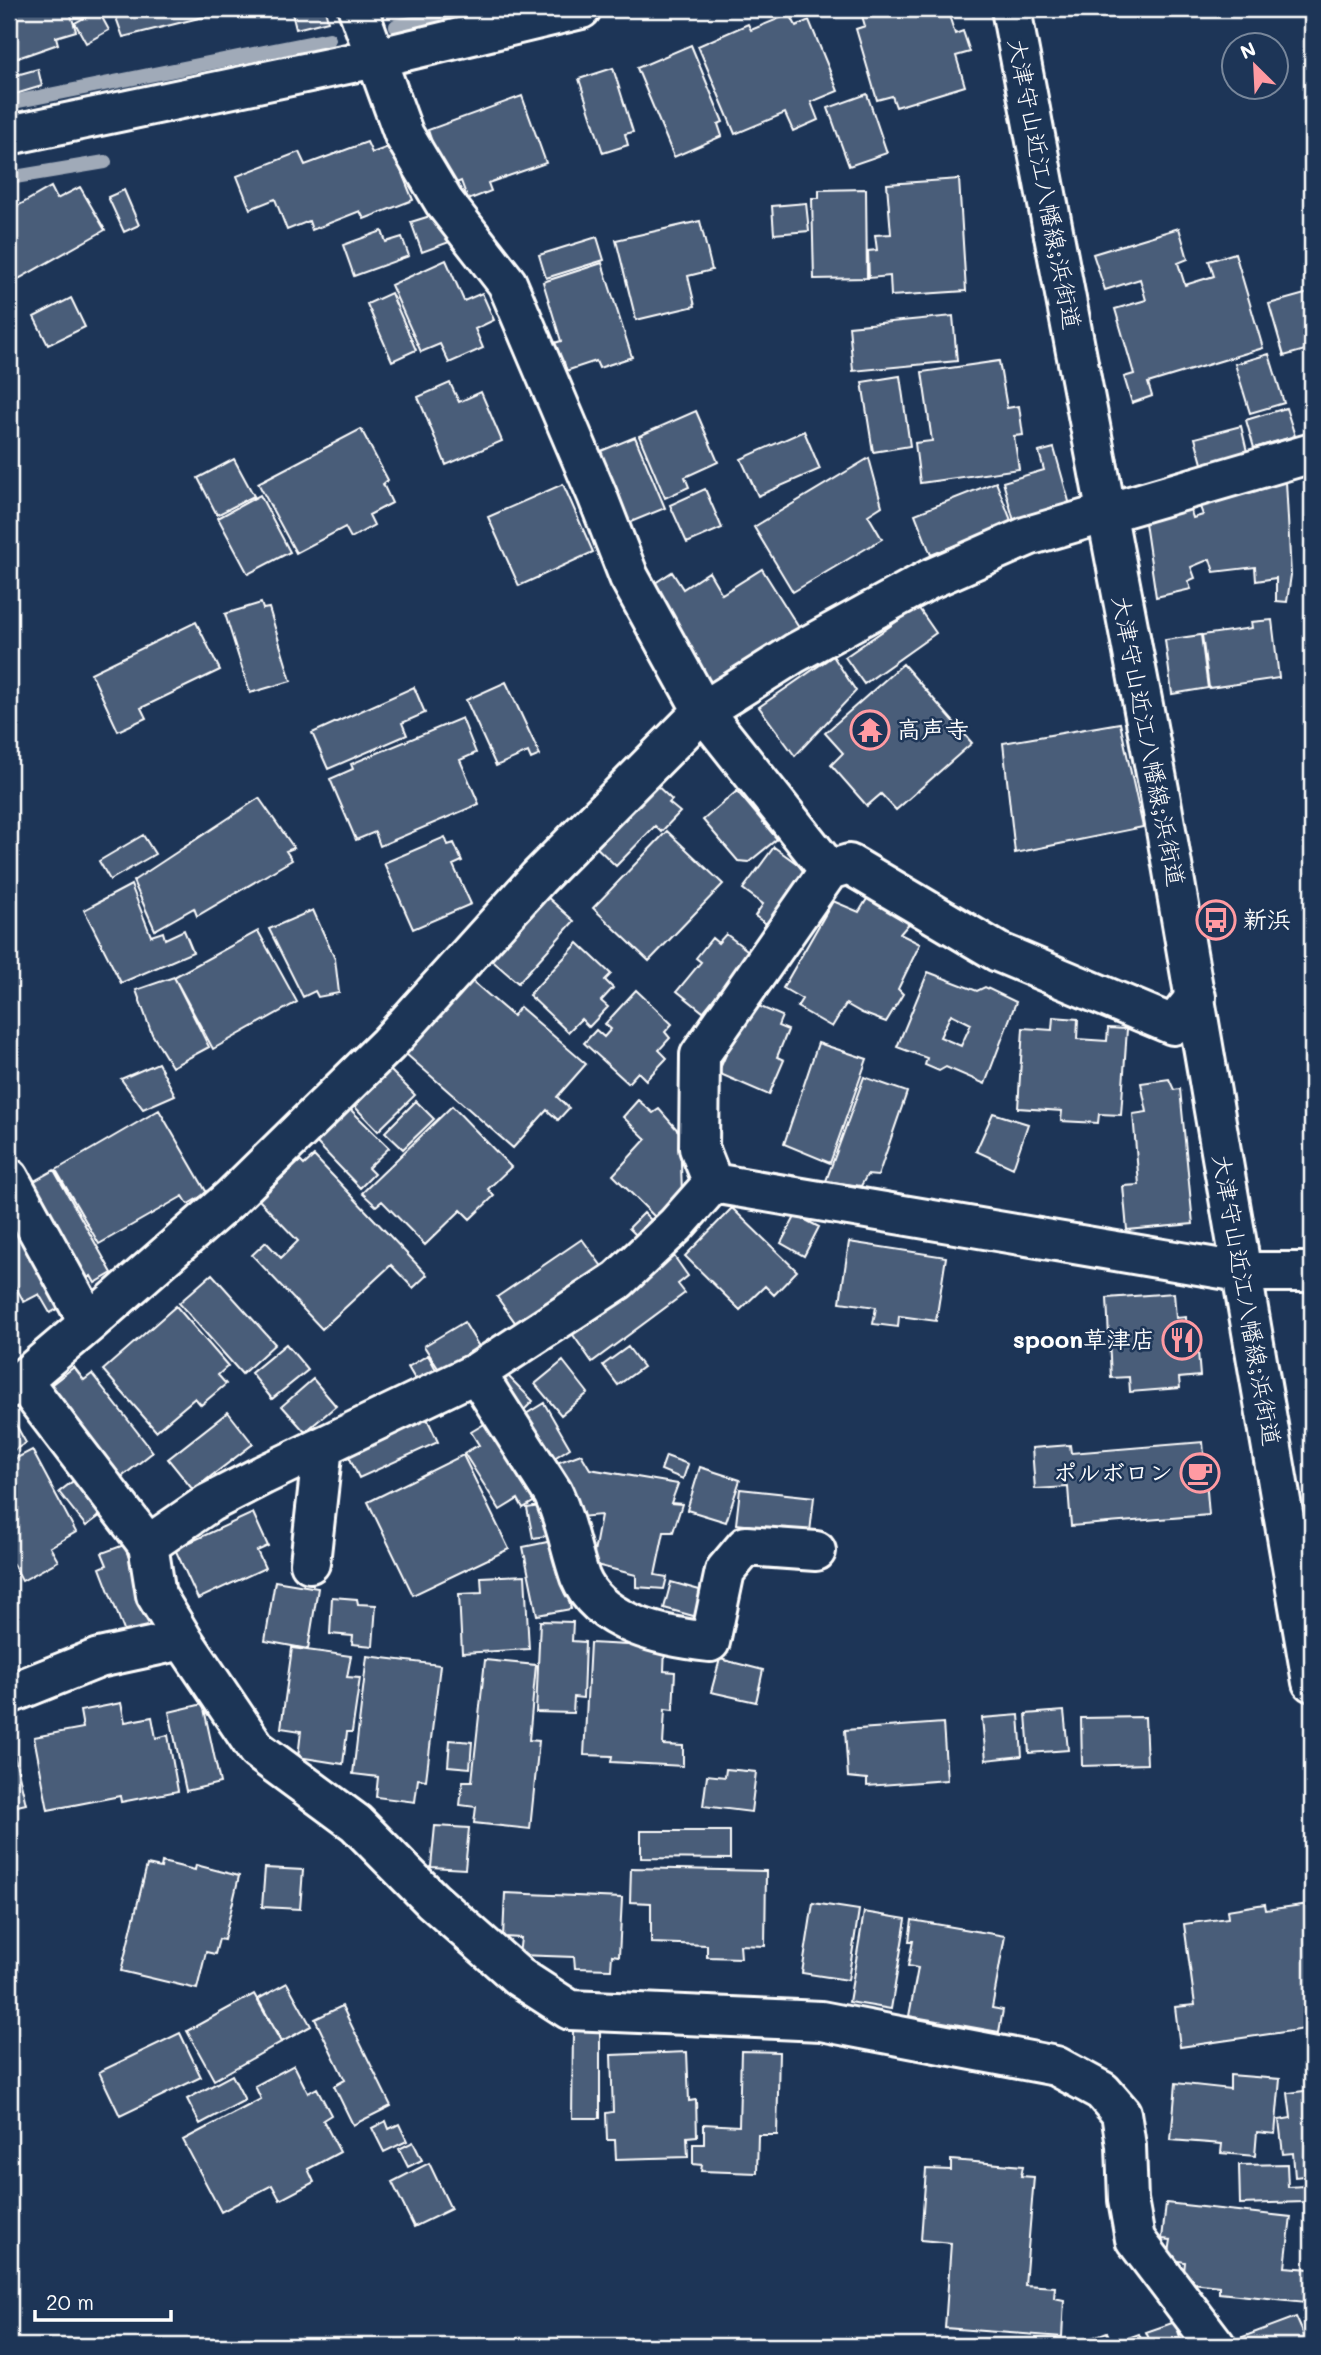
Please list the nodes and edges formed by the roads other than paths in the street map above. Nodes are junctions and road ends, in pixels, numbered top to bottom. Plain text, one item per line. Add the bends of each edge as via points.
1 (358, 9) edge
2 (581, 9) edge
3 (1011, 9) edge
4 (376, 58) junction
5 (9, 135) edge
6 (1312, 453) edge
7 (1105, 514) junction
8 (703, 711) junction
9 (829, 870) junction
10 (1195, 997) junction
11 (9, 1178) edge
12 (713, 1183) junction
13 (1240, 1272) junction
14 (1312, 1272) edge
15 (89, 1323) junction
16 (476, 1373) junction
17 (15, 1384) edge
18 (323, 1446) junction
19 (148, 1545) junction
20 (816, 1550) dead end
21 (310, 1563) dead end
22 (183, 1640) junction
23 (1312, 1682) edge
24 (9, 1694) edge
25 (1216, 2346) edge

1 - 4 street
2 - 4 street
3 - 7 street, 大津守山近江八幡線;浜街道
4 - 5 street
4 - 8 street via 404,135 444,202 507,283 629,577
6 - 7 street
7 - 8 street via 1028,536 930,579 795,653
7 - 10 street, 大津守山近江八幡線;浜街道
8 - 9 street
8 - 15 street via 538,878 388,1044 231,1198
9 - 10 street via 849,864 998,952 1173,1025
9 - 12 street via 700,1055 699,1148
10 - 13 street, 大津守山近江八幡線;浜街道
11 - 15 street
12 - 13 street
12 - 16 street via 618,1280
13 - 14 street
13 - 23 street, 大津守山近江八幡線;浜街道
15 - 17 street
16 - 18 street
16 - 20 street via 553,1493 580,1578 592,1599 610,1614 674,1638 710,1642 725,1571 746,1546
17 - 19 street
18 - 19 street via 209,1503
18 - 21 street
19 - 22 street via 156,1595
22 - 24 street via 99,1658
22 - 25 street via 257,1750 356,1823 432,1900 519,1977 570,2010 821,2021 1056,2066 1102,2091 1121,2113 1135,2239

